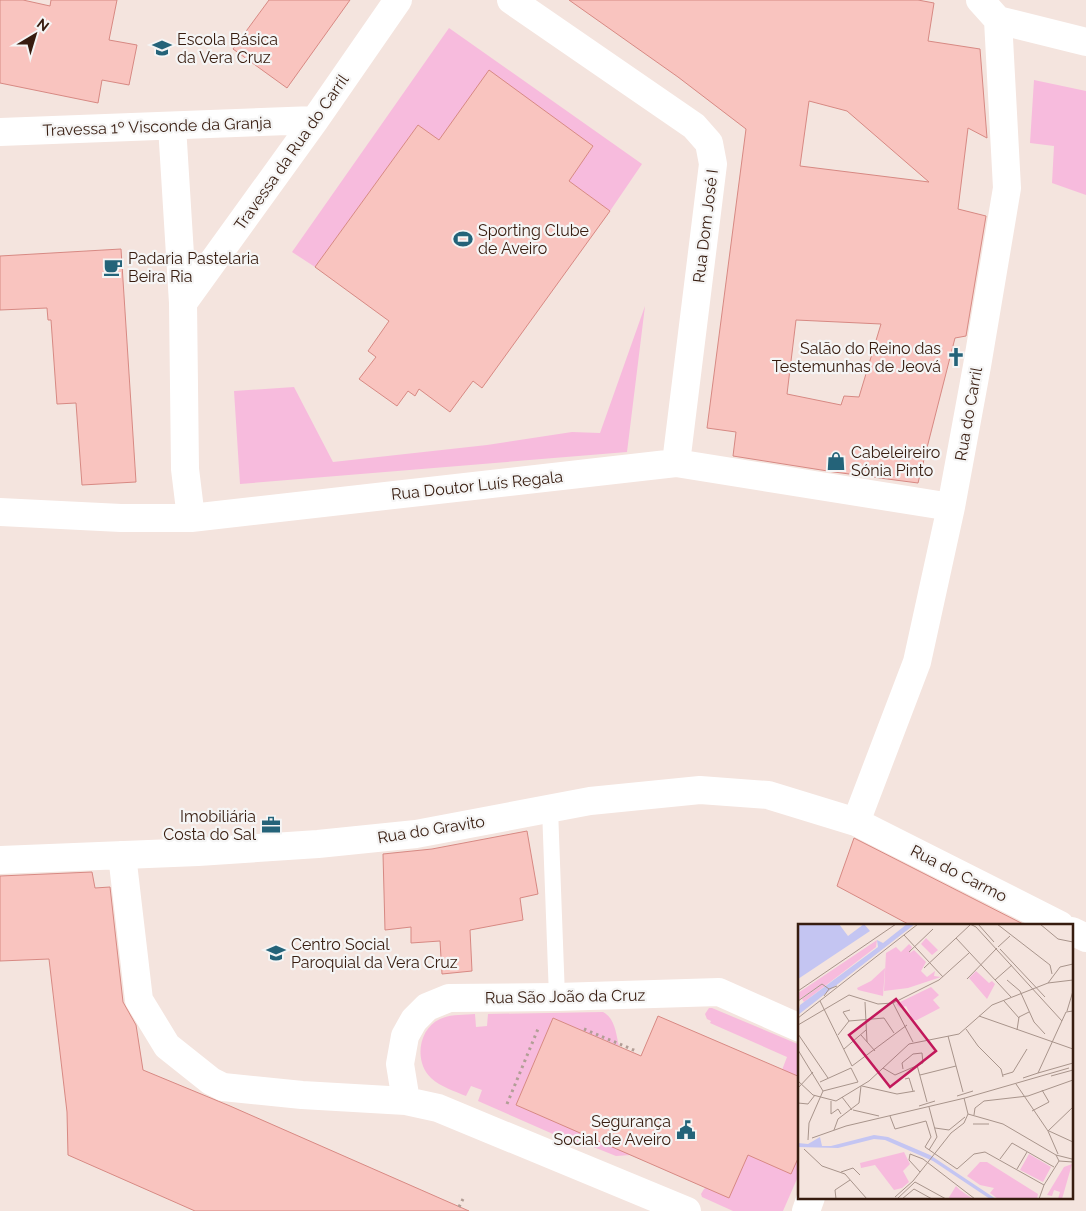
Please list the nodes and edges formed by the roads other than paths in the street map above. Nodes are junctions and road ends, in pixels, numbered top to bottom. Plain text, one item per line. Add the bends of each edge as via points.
1 (398, 0) edge
2 (511, 0) edge
3 (980, 0) edge
4 (998, 20) junction
5 (1086, 42) edge
6 (315, 120) junction
7 (172, 126) junction
8 (0, 132) edge
9 (183, 303) junction
10 (676, 463) junction
11 (951, 507) junction
12 (0, 512) edge
13 (191, 518) junction
14 (550, 809) junction
15 (856, 822) junction
16 (122, 855) junction
17 (0, 860) edge
18 (1058, 924) edge
19 (1074, 932) edge
20 (1086, 938) edge
21 (554, 997) junction
22 (798, 1027) edge
23 (406, 1101) junction
24 (811, 1198) edge
25 (647, 1204) edge
26 (687, 1211) edge
27 (806, 1211) edge

1 - 6 street, Travessa da Rua do Carril
2 - 10 street, Rua Dom José I via 694,126 709,143 713,164
3 - 4 street
4 - 5 street
4 - 11 street, Rua do Carril via 1007,188
6 - 7 street, Travessa 1º Visconde da Granja
6 - 9 street, Travessa da Rua do Carril
7 - 8 street, Travessa 1º Visconde da Granja
7 - 9 street
9 - 13 street via 185,469
10 - 11 street, Rua Doutor Luís Regala
10 - 13 street, Rua Doutor Luís Regala
11 - 15 street, Rua do Carril via 917,662
12 - 13 street, Rua Doutor Luís Regala
14 - 15 street, Rua do Gravito via 700,790 768,795
14 - 16 street, Rua do Gravito via 416,834 318,844
14 - 21 lane
15 - 18 street, Rua do Carmo
16 - 17 street, Rua do Gravito
16 - 23 street via 139,1000 167,1046 223,1087
19 - 20 street
21 - 22 street, Rua São João da Cruz via 719,992
21 - 23 street, Rua São João da Cruz via 449,998 427,1007 405,1036 400,1064
23 - 25 street via 438,1108 496,1132
24 - 27 street
25 - 26 street

